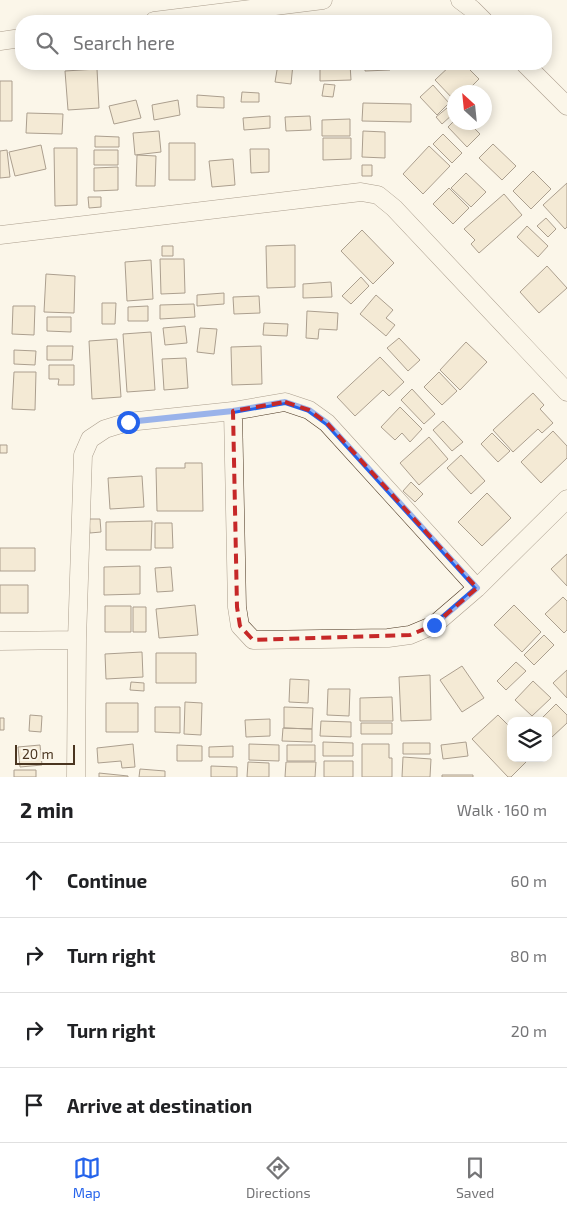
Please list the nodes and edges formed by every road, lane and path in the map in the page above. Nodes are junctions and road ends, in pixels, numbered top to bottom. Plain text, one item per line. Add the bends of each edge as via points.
1 (323, 0) edge
2 (460, 0) edge
3 (202, 15) edge
4 (478, 15) edge
5 (15, 39) edge
6 (0, 40) edge
7 (531, 70) edge
8 (567, 106) edge
9 (0, 236) edge
10 (567, 392) edge
11 (233, 411) junction
12 (567, 499) edge
13 (477, 588) junction
14 (77, 640) junction
15 (0, 641) edge
16 (76, 777) edge

1 - 3 street
2 - 4 street
5 - 6 street
7 - 8 street
9 - 10 street via 361,192 378,195 394,208
11 - 13 street via 285,402 321,418
11 - 13 street via 237,607 240,626 254,640 410,635 434,625
11 - 14 street via 128,422 105,428 90,439 83,455
12 - 13 street
14 - 15 street
14 - 16 street

